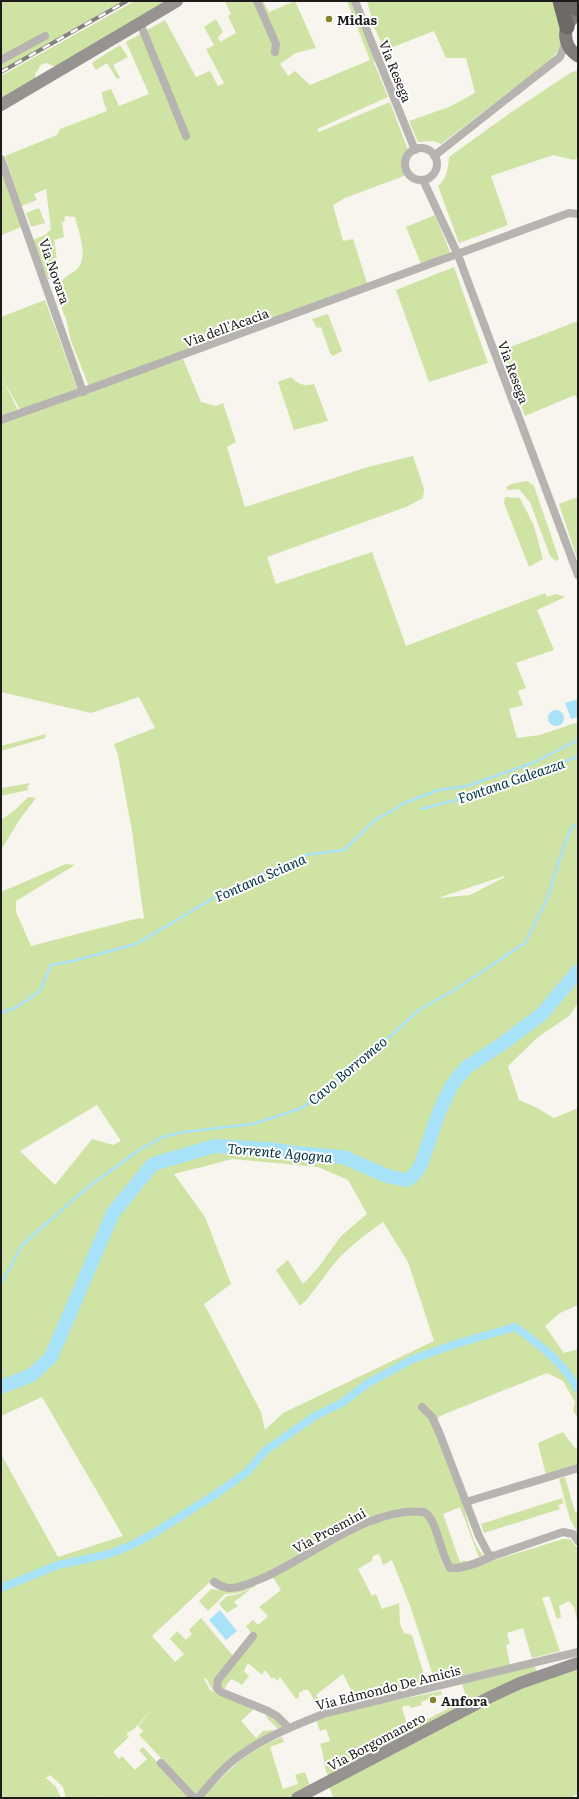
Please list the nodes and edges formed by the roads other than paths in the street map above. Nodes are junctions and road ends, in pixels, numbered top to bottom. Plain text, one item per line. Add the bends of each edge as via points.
1 (177, 1) edge
2 (257, 1) edge
3 (355, 1) edge
4 (560, 1) edge
5 (563, 1) edge
6 (578, 9) edge
7 (578, 14) edge
8 (140, 23) junction
9 (567, 26) junction
10 (45, 36) dead end
11 (566, 43) junction
12 (274, 52) dead end
13 (578, 57) edge
14 (560, 58) junction
15 (1, 60) edge
16 (1, 106) edge
17 (186, 136) dead end
18 (414, 150) junction
19 (434, 156) junction
20 (1, 159) edge
21 (423, 180) junction
22 (578, 214) edge
23 (458, 255) junction
24 (83, 392) junction
25 (1, 420) edge
26 (578, 574) edge
27 (422, 1407) dead end
28 (578, 1468) edge
29 (466, 1502) junction
30 (578, 1541) edge
31 (493, 1556) junction
32 (214, 1582) dead end
33 (253, 1636) dead end
34 (578, 1652) edge
35 (538, 1663) junction
36 (578, 1663) edge
37 (548, 1674) junction
38 (289, 1728) junction
39 (161, 1763) dead end
40 (194, 1798) edge
41 (198, 1798) edge
42 (297, 1798) edge

1 - 8 main road
2 - 12 street via 276,44
3 - 18 street, Via Resega
4 - 9 highway
5 - 6 highway
7 - 9 main road
8 - 16 main road
8 - 17 street
9 - 11 main road
10 - 15 street
11 - 13 main road
11 - 14 street
13 - 14 street
14 - 19 street
18 - 19 street via 423,149
18 - 21 street via 407,156 405,166 409,175
19 - 21 street via 437,165 434,173
20 - 24 street, Via Novara
21 - 23 street, Via Resega
22 - 23 street, Via dell'Acacia via 569,213
23 - 24 street, Via dell'Acacia
23 - 26 street, Via Resega
24 - 25 street, Via dell'Acacia
27 - 29 street via 432,1417 439,1432
28 - 29 street
29 - 31 street via 486,1552
30 - 31 street, Via Prosmini via 573,1534 563,1532
31 - 32 street, Via Prosmini via 466,1566 450,1568 445,1561 430,1517 426,1512 408,1511 372,1520 276,1572 238,1587 228,1588
33 - 38 street via 218,1680 217,1688 221,1692 268,1710
34 - 35 street, Via Edmondo De Amicis
35 - 37 street
35 - 38 street, Via Edmondo De Amicis via 355,1705
36 - 37 main road, Via Borgomanero
37 - 42 main road, Via Borgomanero via 520,1683 488,1698
38 - 41 street, Via Edmondo De Amicis via 248,1750 228,1765
39 - 40 street

